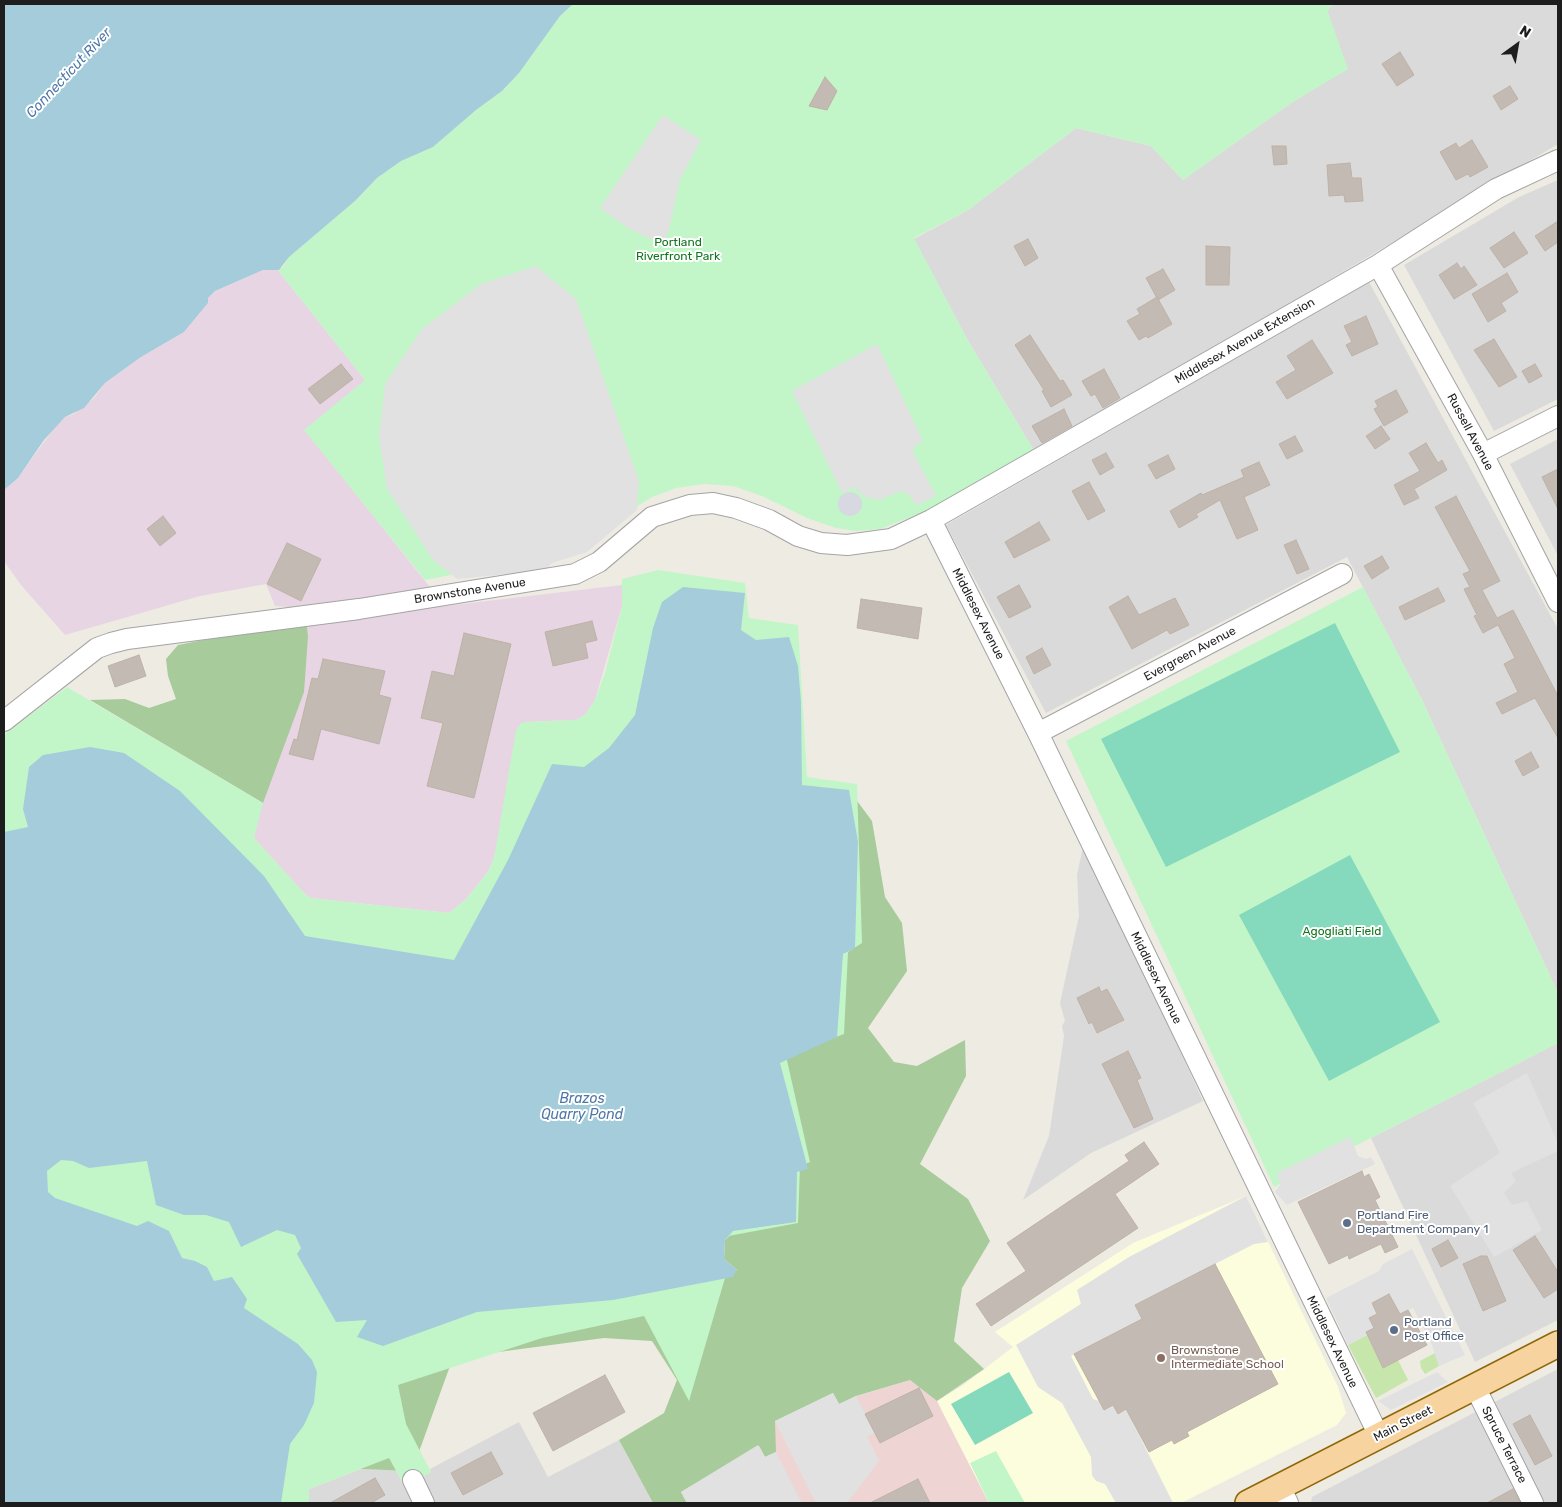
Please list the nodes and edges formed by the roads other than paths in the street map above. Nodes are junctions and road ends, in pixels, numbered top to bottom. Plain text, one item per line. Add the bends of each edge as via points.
1 (1558, 160) edge
2 (1378, 265) junction
3 (1558, 416) edge
4 (1483, 454) junction
5 (931, 520) junction
6 (1342, 574) dead end
7 (1558, 602) edge
8 (4, 721) edge
9 (1038, 733) junction
10 (1558, 1344) edge
11 (1474, 1387) junction
12 (1379, 1436) junction
13 (412, 1480) dead end
14 (1284, 1495) edge
15 (424, 1503) edge
16 (1248, 1503) edge
17 (1533, 1503) edge

1 - 2 street, Middlesex Avenue Extension via 1496,189
2 - 4 street, Russell Avenue
2 - 5 street, Middlesex Avenue Extension
3 - 4 street
4 - 7 street, Russell Avenue
5 - 8 street, Brownstone Avenue via 891,539 868,544 834,545 809,540 736,508 713,503 690,505 652,517 599,562 575,574 359,609 111,643 97,648
5 - 9 street, Middlesex Avenue
6 - 9 street, Evergreen Avenue
9 - 12 street, Middlesex Avenue
10 - 11 main road, Main Street
11 - 12 main road, Main Street
11 - 17 street, Spruce Terrace
12 - 14 main road, Main Street
13 - 15 street
14 - 16 main road, Main Street

